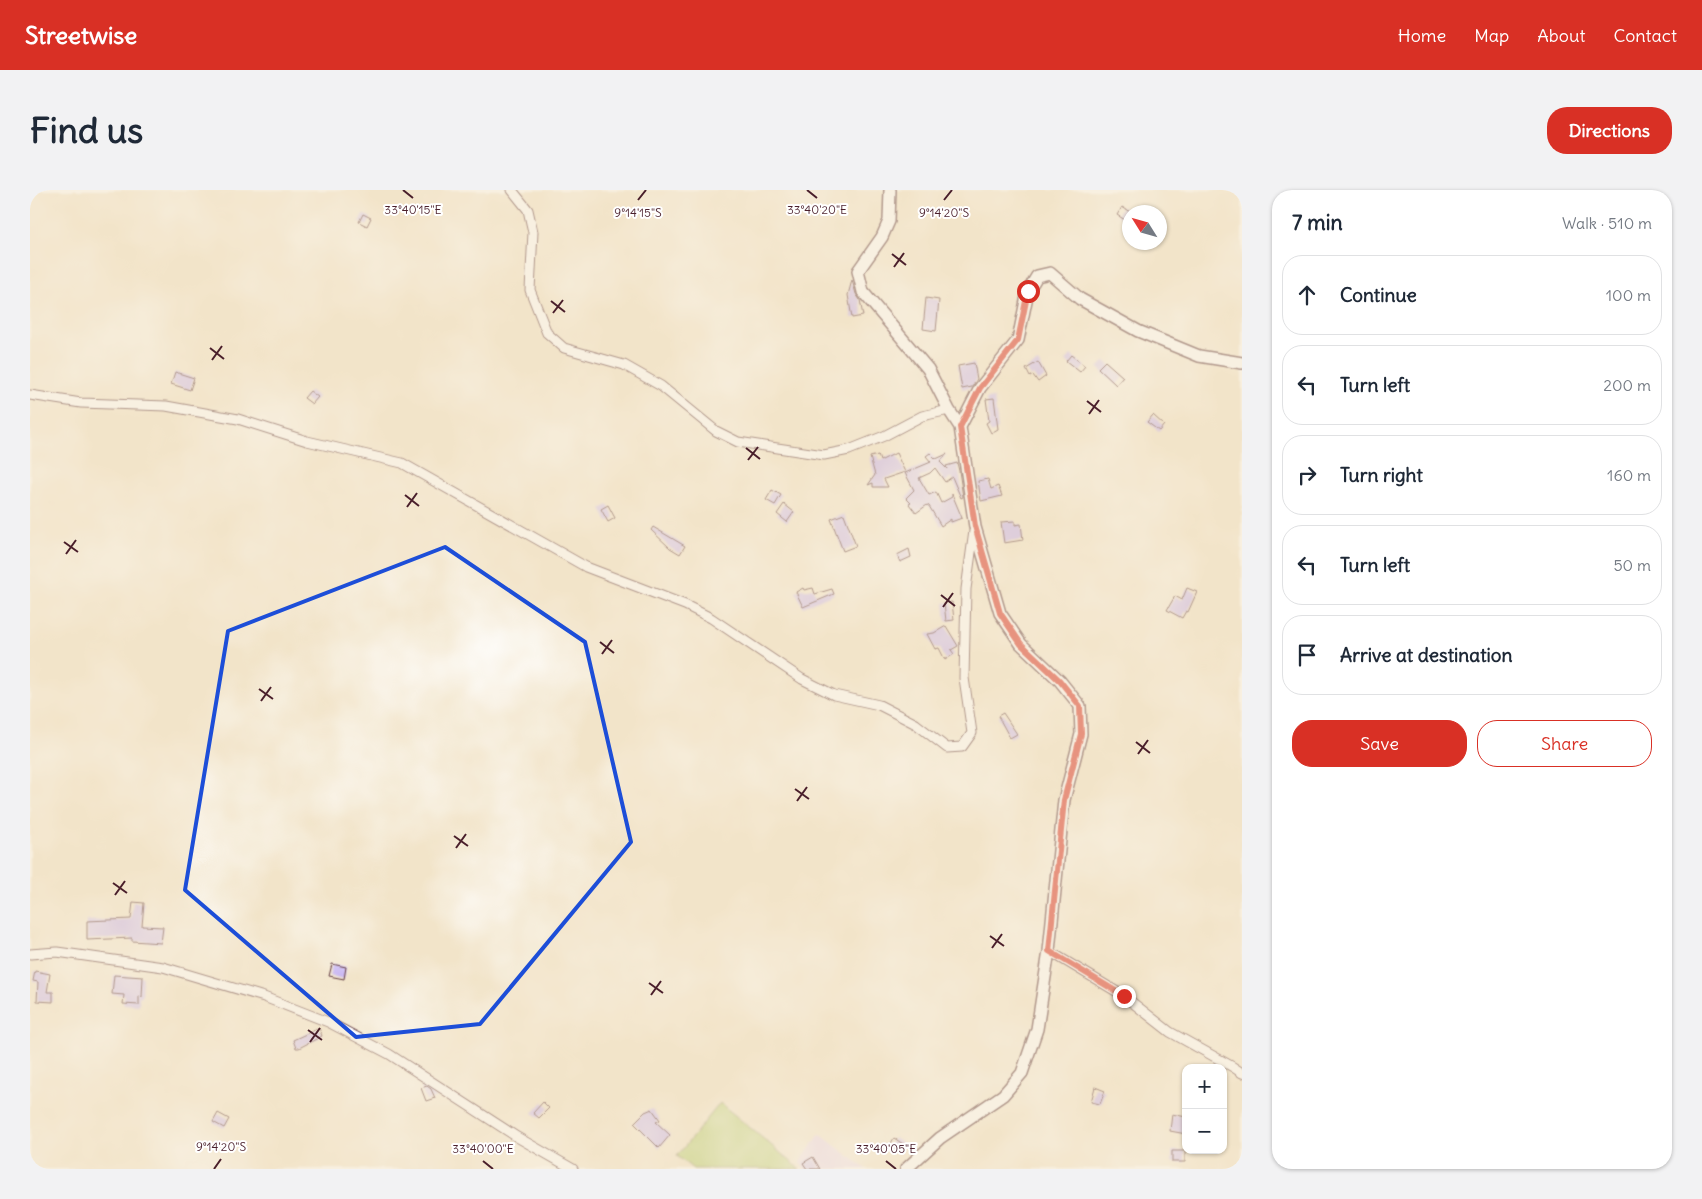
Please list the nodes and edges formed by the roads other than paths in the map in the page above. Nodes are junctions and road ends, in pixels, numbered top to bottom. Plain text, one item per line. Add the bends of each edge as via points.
1 (512, 190) edge
2 (890, 190) edge
3 (1242, 363) edge
4 (30, 395) edge
5 (949, 410) junction
6 (960, 427) junction
7 (975, 526) junction
8 (1049, 951) junction
9 (30, 954) edge
10 (1242, 1074) edge
11 (573, 1169) edge
12 (906, 1169) edge

1 - 5 street via 528,210 533,232 530,290 547,332 564,348 624,366 653,382 716,432 738,442 824,455 849,450 922,416
2 - 5 street via 886,229 858,271 863,292 928,369
3 - 6 street via 1199,356 1138,331 1080,299 1050,273 1037,276 1028,291 1018,340 980,388
4 - 7 street via 81,402 166,406 238,420 307,441 402,463 586,567 711,618 802,679 834,695 879,705 916,724 947,748 962,747 972,733 964,678 966,588
5 - 6 street
6 - 7 street
7 - 8 street via 1000,613 1021,644 1060,681 1080,706 1081,734 1064,800
8 - 10 street via 1124,996 1170,1032
8 - 12 street via 1037,1029 1022,1073 1003,1095 940,1138
9 - 11 street via 56,952 163,967 264,997 328,1022 389,1054 517,1137

